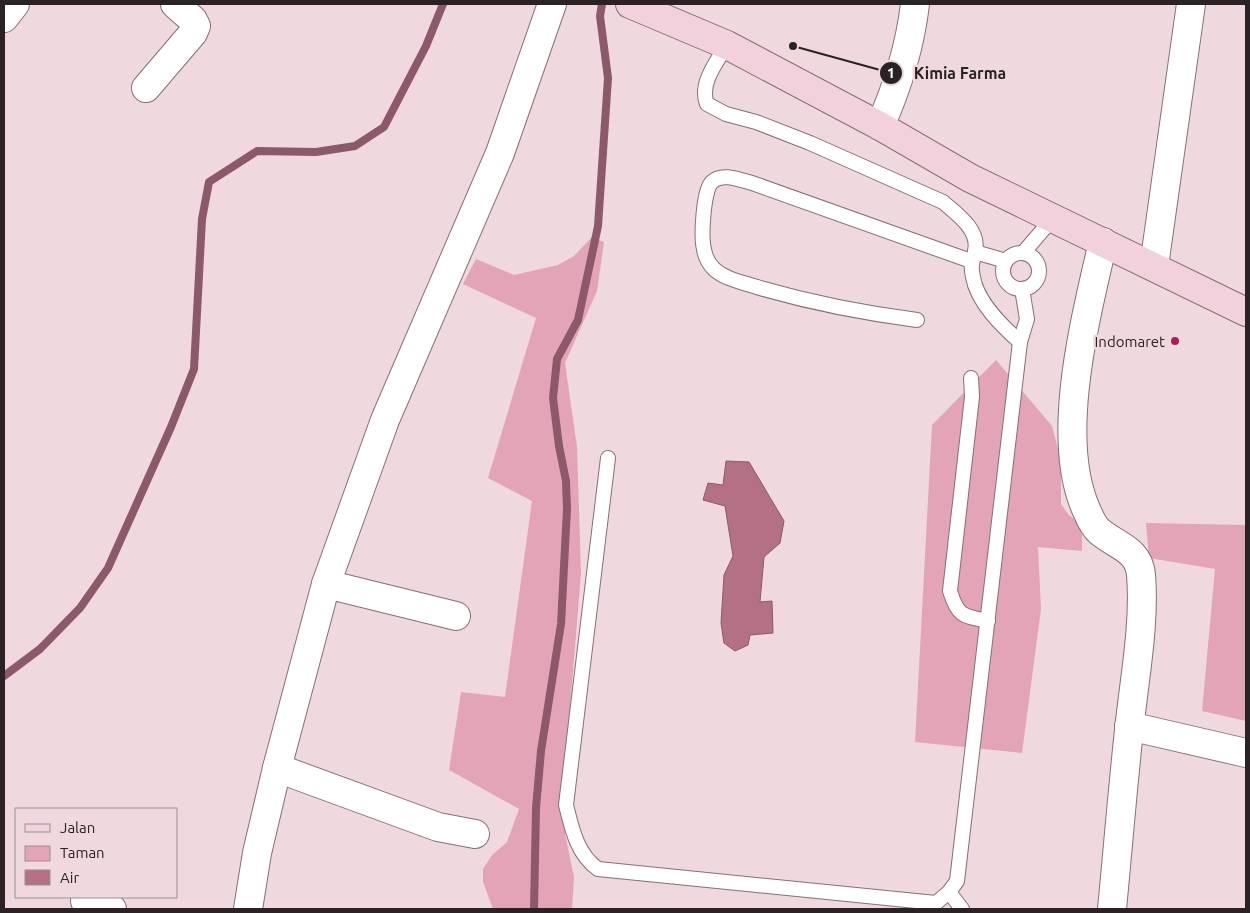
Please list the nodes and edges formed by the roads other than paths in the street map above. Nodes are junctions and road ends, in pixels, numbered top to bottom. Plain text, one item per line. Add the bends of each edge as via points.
1 (175, 4) edge
2 (552, 4) edge
3 (630, 4) edge
4 (915, 4) edge
5 (1191, 4) edge
6 (727, 45) junction
7 (146, 88) dead end
8 (880, 126) junction
9 (1054, 217) junction
10 (1103, 242) junction
11 (1023, 253) junction
12 (973, 257) junction
13 (1006, 261) junction
14 (1154, 266) junction
15 (1022, 289) junction
16 (1246, 312) edge
17 (917, 320) dead end
18 (1020, 342) junction
19 (971, 378) dead end
20 (608, 458) dead end
21 (326, 584) junction
22 (456, 616) dead end
23 (988, 621) junction
24 (1129, 726) junction
25 (1246, 753) edge
26 (277, 768) junction
27 (475, 834) dead end
28 (949, 892) junction
29 (85, 901) dead end
30 (112, 909) edge
31 (248, 909) edge
32 (962, 909) edge
33 (1112, 909) edge

1 - 7 street via 194,20 196,26
2 - 21 street via 500,153 385,420
3 - 6 street
4 - 8 street via 906,52
5 - 14 street
6 - 8 street
6 - 12 lane via 705,89 708,104 726,114 810,143 943,202 974,236
8 - 9 street via 970,178
9 - 10 street
9 - 11 lane
10 - 14 street
10 - 24 street via 1083,333 1070,434 1075,471 1089,516 1097,530 1130,551 1138,560 1141,573 1140,625
11 - 13 lane
11 - 15 lane via 1031,256 1038,272 1036,280
12 - 13 lane
12 - 17 lane via 752,182 722,177 712,182 706,192 704,248 715,270 731,279 806,301
12 - 18 lane via 973,279 977,290 1003,326
13 - 15 lane via 1005,280 1012,287
14 - 16 street
15 - 18 lane via 1028,319
18 - 23 lane
19 - 23 lane via 972,397 950,592 956,610 965,617
20 - 28 lane via 566,805 587,861 598,869 936,903
21 - 22 street
21 - 26 street
23 - 28 lane via 957,881
24 - 25 street
24 - 33 street
26 - 27 street via 438,827
26 - 31 street
28 - 32 lane
29 - 30 street

